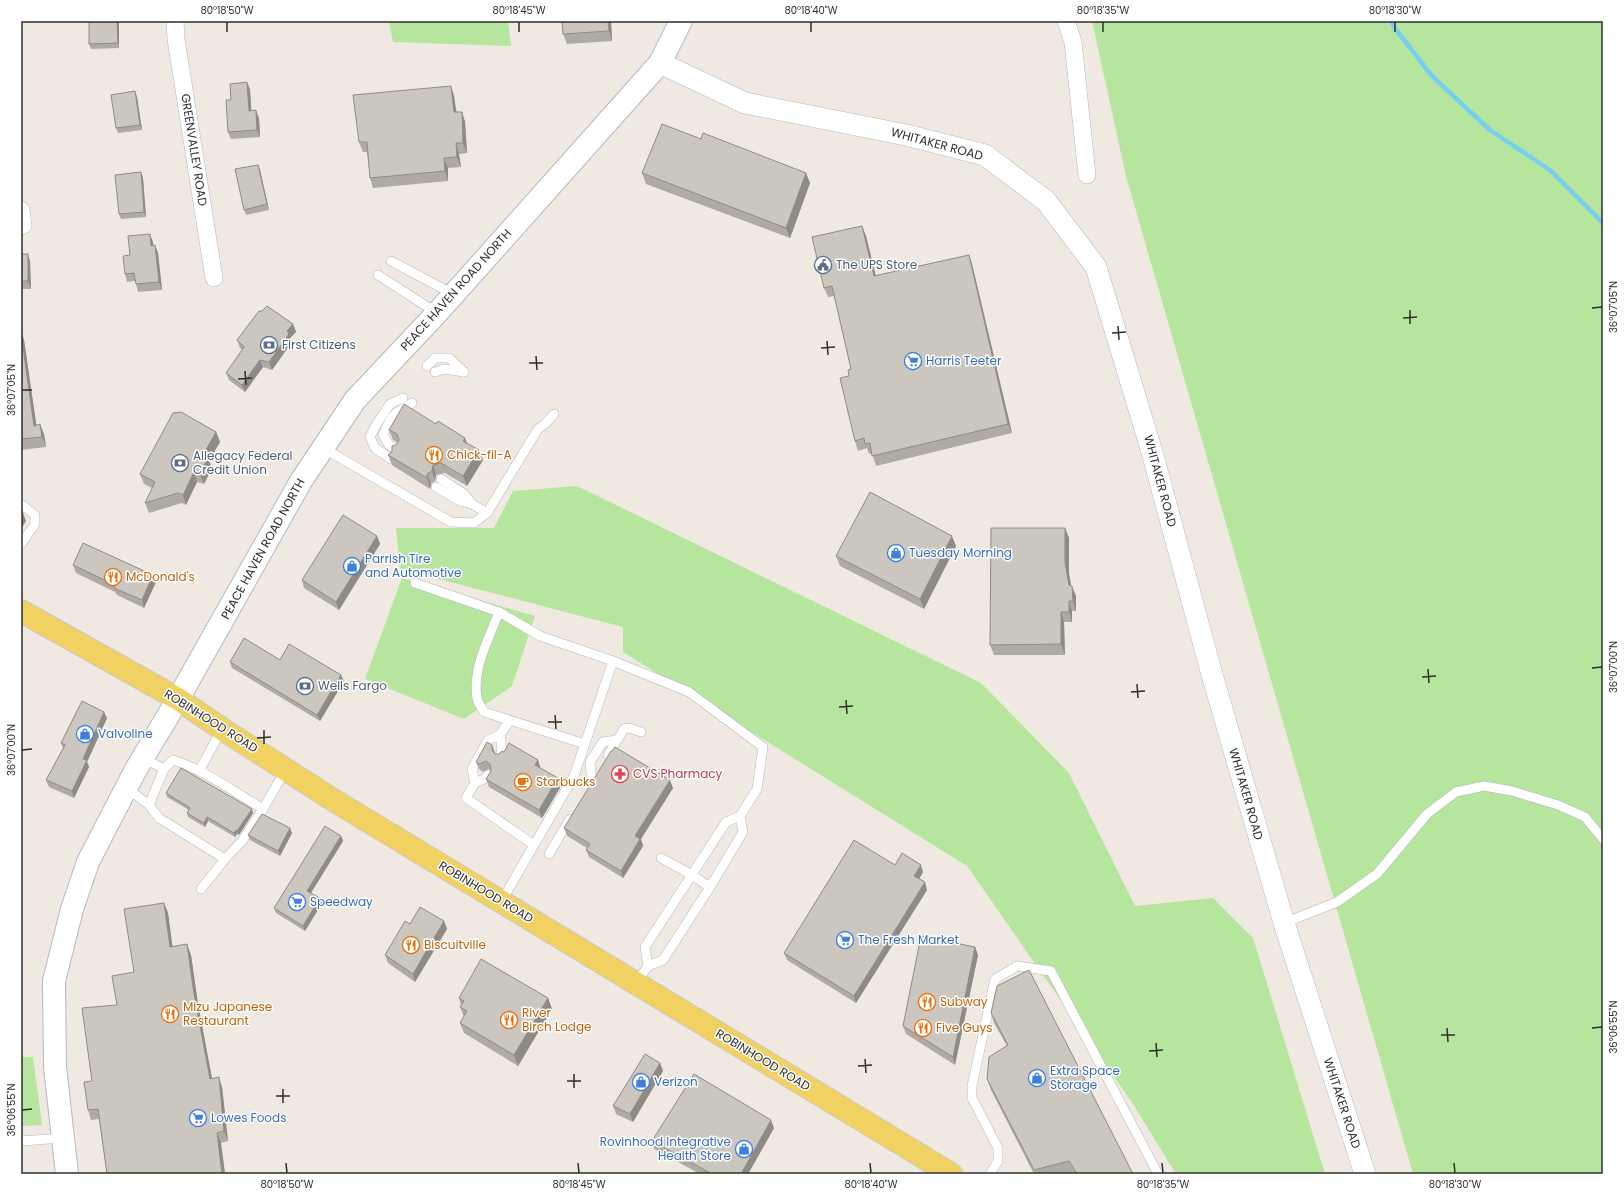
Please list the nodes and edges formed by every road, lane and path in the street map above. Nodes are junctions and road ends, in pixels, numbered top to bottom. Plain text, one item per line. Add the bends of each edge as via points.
1 (175, 21) edge
2 (681, 21) edge
3 (1066, 21) edge
4 (660, 63) junction
5 (1087, 175) dead end
6 (21, 210) edge
7 (21, 226) edge
8 (391, 261) dead end
9 (378, 275) dead end
10 (214, 278) dead end
11 (453, 294) junction
12 (437, 313) junction
13 (431, 369) joint
14 (403, 398) dead end
15 (412, 403) dead end
16 (554, 414) dead end
17 (323, 448) junction
18 (397, 450) edge
19 (391, 459) edge
20 (439, 483) dead end
21 (21, 504) edge
22 (487, 513) junction
23 (21, 544) edge
24 (415, 583) dead end
25 (21, 611) edge
26 (499, 612) junction
27 (613, 661) junction
28 (178, 699) junction
29 (508, 721) junction
30 (222, 729) junction
31 (641, 732) dead end
32 (500, 735) junction
33 (617, 740) junction
34 (585, 744) junction
35 (608, 755) edge
36 (500, 756) edge
37 (143, 758) junction
38 (164, 769) junction
39 (286, 769) junction
40 (600, 769) edge
41 (198, 771) junction
42 (488, 775) edge
43 (475, 783) junction
44 (127, 788) junction
45 (149, 805) junction
46 (263, 809) junction
47 (577, 809) edge
48 (740, 816) junction
49 (1603, 839) edge
50 (534, 845) junction
51 (549, 854) dead end
52 (661, 858) dead end
53 (225, 859) junction
54 (692, 875) junction
55 (710, 887) junction
56 (201, 889) dead end
57 (501, 902) junction
58 (1284, 923) junction
59 (642, 975) junction
60 (63, 1138) junction
61 (21, 1141) edge
62 (67, 1174) edge
63 (950, 1174) edge
64 (990, 1174) edge
65 (1158, 1174) edge
66 (1364, 1174) edge

1 - 10 street, GREENVALLEY ROAD
2 - 4 main road, PEACE HAVEN ROAD NORTH
3 - 5 street via 1072,42
4 - 11 main road, PEACE HAVEN ROAD NORTH
4 - 58 street, WHITAKER ROAD via 745,103 906,135 985,155 1046,201 1096,267 1152,452 1211,671
6 - 7 street
8 - 11 lane
9 - 12 lane
11 - 12 main road, PEACE HAVEN ROAD NORTH
12 - 17 main road, PEACE HAVEN ROAD NORTH via 355,400
13 - 13 lane via 435,358 448,358 464,372
14 - 19 lane via 390,404 370,437 375,448
15 - 18 lane via 398,411 389,421 383,435 389,445
16 - 22 lane via 538,429
17 - 22 lane via 451,522 474,523
17 - 28 main road, PEACE HAVEN ROAD NORTH via 301,481
20 - 22 lane via 464,494 472,504
21 - 23 lane via 35,515 35,524
24 - 26 lane
25 - 28 main road, ROBINHOOD ROAD
26 - 27 lane via 540,636
26 - 29 lane via 480,663 477,699 484,712
27 - 34 lane
27 - 48 lane via 689,692 763,747 757,788
28 - 30 main road, ROBINHOOD ROAD
28 - 37 main road, PEACE HAVEN ROAD NORTH
29 - 32 lane
29 - 34 lane
30 - 39 main road, ROBINHOOD ROAD
30 - 41 lane
31 - 33 lane via 627,728
32 - 36 lane
32 - 43 lane via 488,740 472,768
33 - 35 lane
33 - 40 lane via 603,742 590,762 590,786
34 - 50 lane via 574,776
37 - 38 lane
37 - 44 main road, PEACE HAVEN ROAD NORTH
38 - 41 lane via 173,760
38 - 45 lane
39 - 46 lane
39 - 57 main road, ROBINHOOD ROAD
41 - 46 lane
42 - 43 lane
43 - 50 lane via 466,798
44 - 45 lane
44 - 60 main road, PEACE HAVEN ROAD NORTH via 88,862 72,909 54,981 55,1067
45 - 53 lane via 159,818
46 - 53 lane via 242,841
47 - 51 lane
48 - 54 lane via 726,822
48 - 55 lane via 743,832
49 - 58 lane via 1586,817 1558,805 1512,791 1484,786 1456,792 1427,814 1377,874 1337,902
50 - 57 lane
52 - 54 lane
53 - 56 lane
54 - 55 lane
54 - 59 lane via 646,947
55 - 59 lane via 663,960
57 - 59 main road, ROBINHOOD ROAD
58 - 66 street, WHITAKER ROAD
59 - 63 main road, ROBINHOOD ROAD
60 - 61 lane
60 - 62 main road, PEACE HAVEN ROAD NORTH
64 - 65 lane via 998,1162 998,1148 972,1098 972,1086 996,979 1017,966 1051,971

